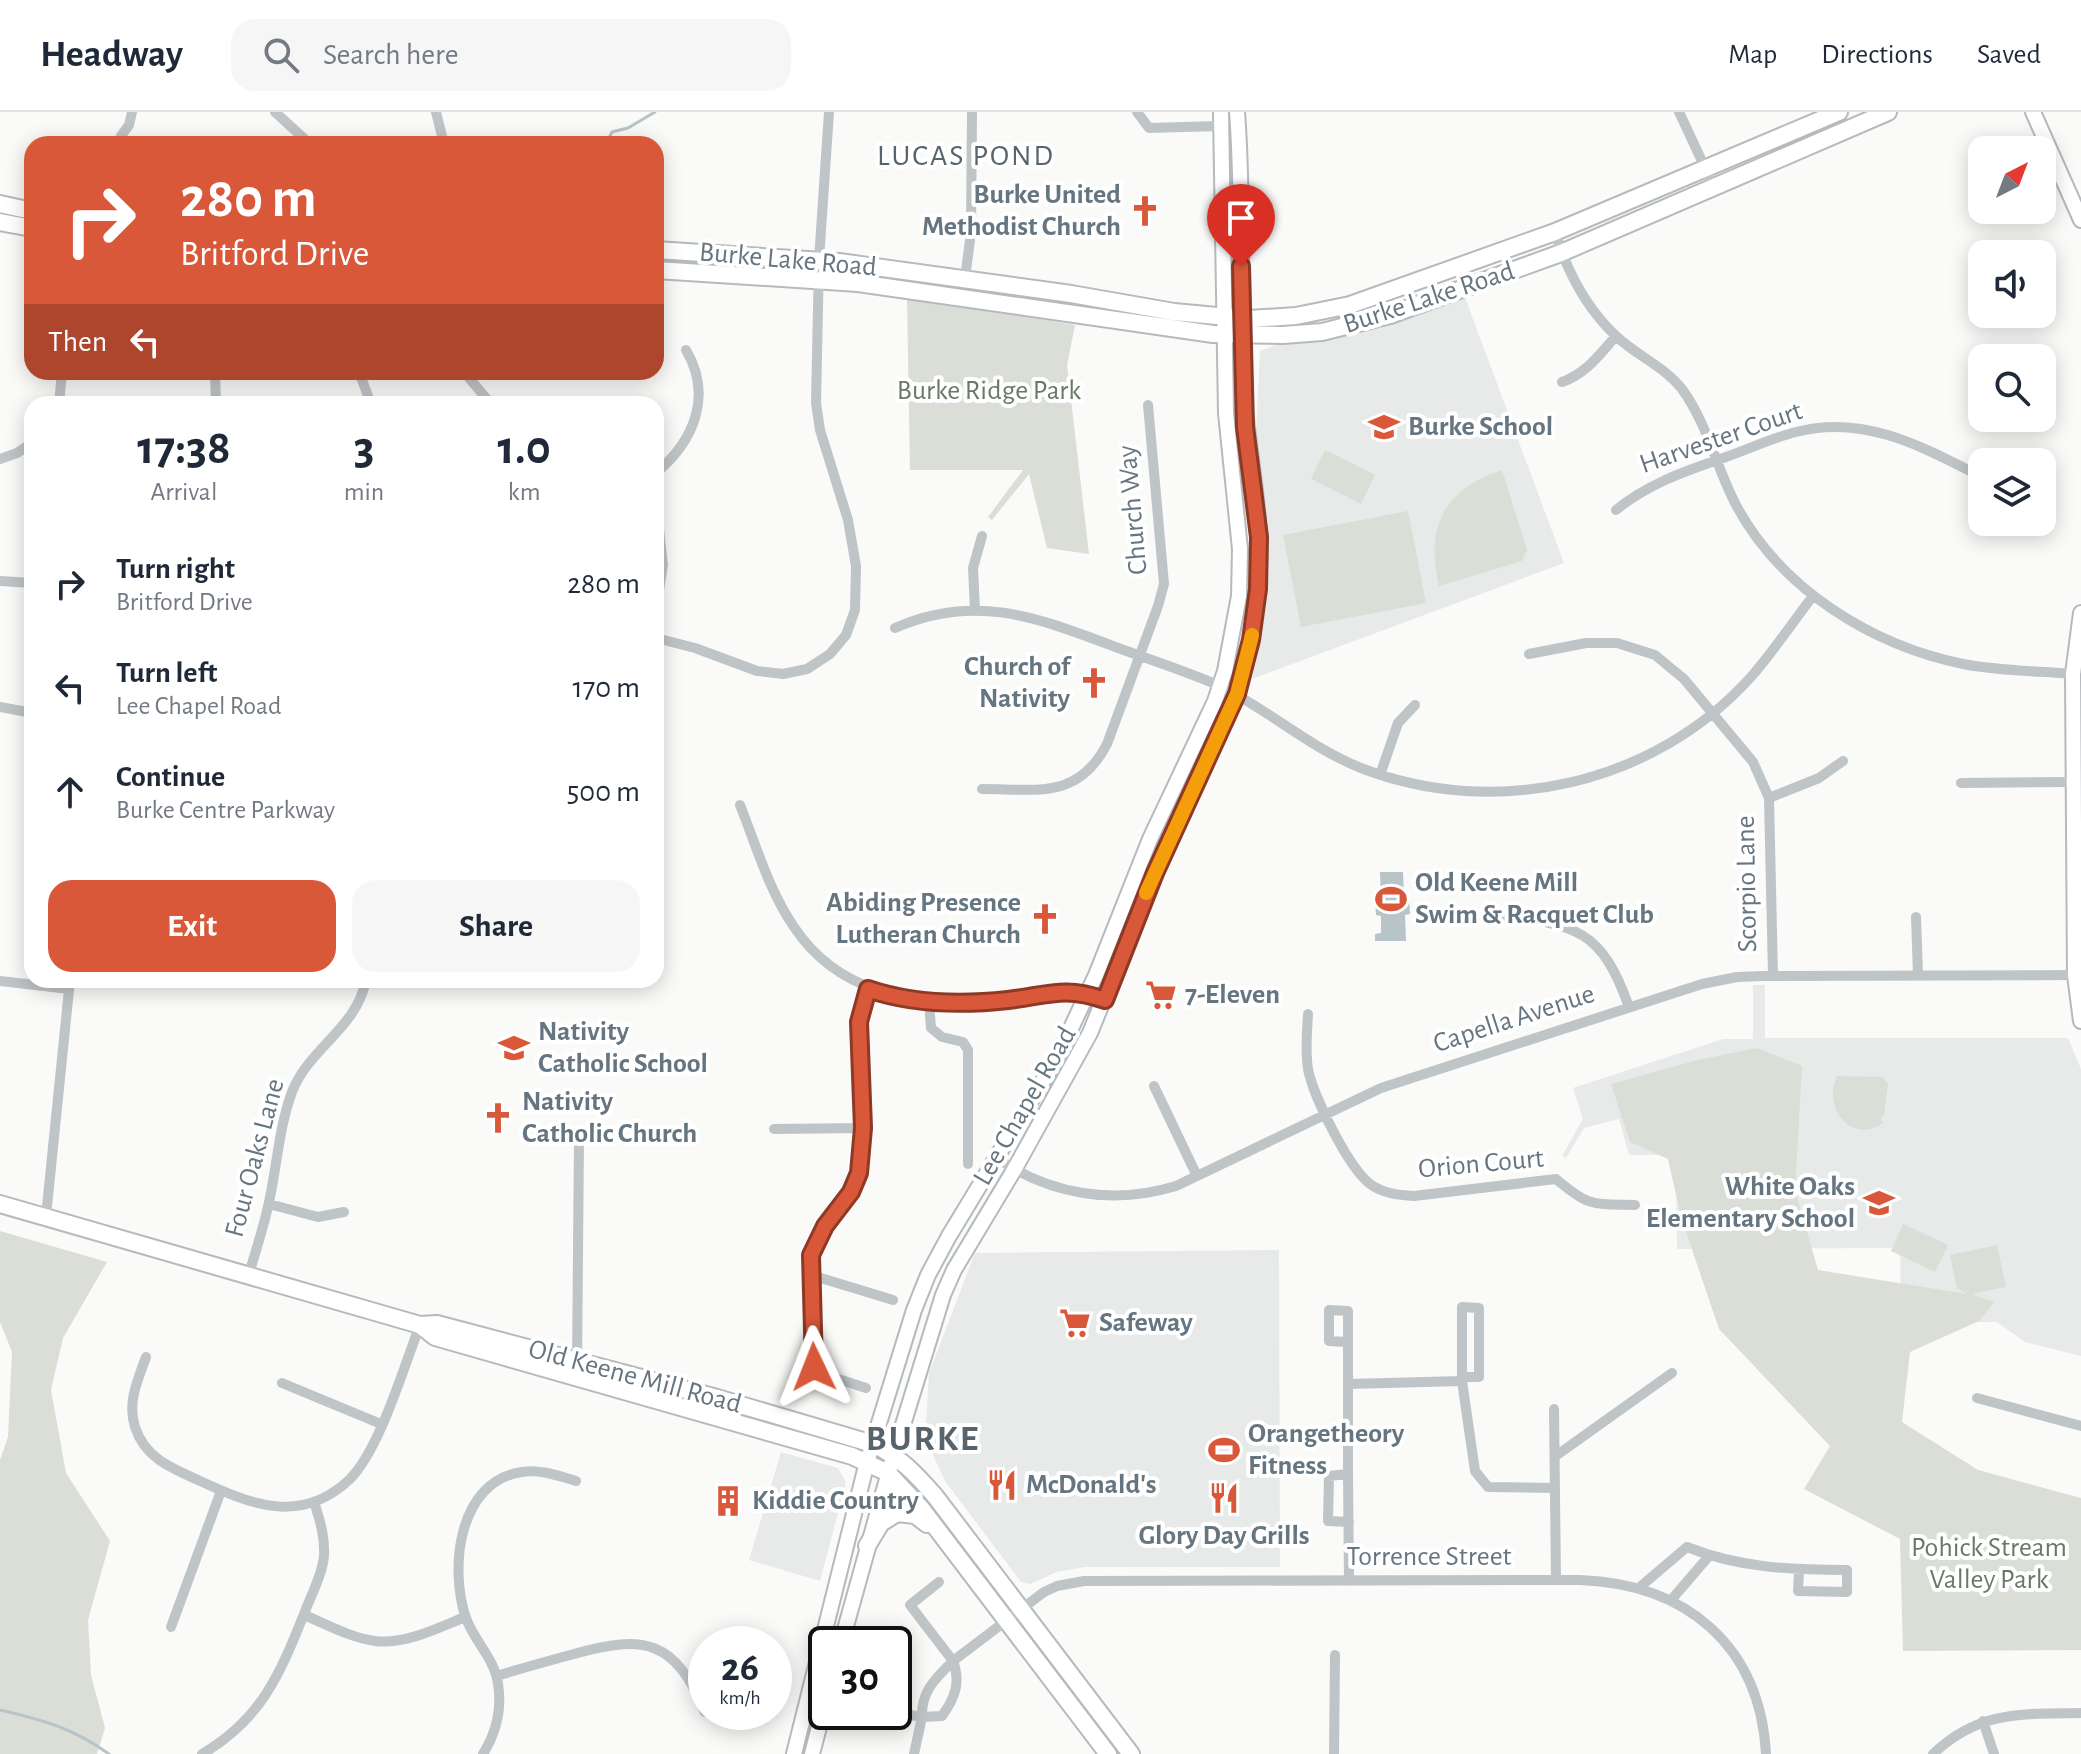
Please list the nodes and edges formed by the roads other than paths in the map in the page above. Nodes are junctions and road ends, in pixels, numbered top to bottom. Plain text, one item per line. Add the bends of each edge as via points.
1 (132, 112) edge
2 (275, 112) edge
3 (436, 112) edge
4 (829, 112) edge
5 (972, 112) edge
6 (1137, 112) edge
7 (1237, 112) edge
8 (1679, 112) edge
9 (1839, 112) edge
10 (1888, 112) edge
11 (2033, 112) edge
12 (1220, 119) edge
13 (121, 136) dead end
14 (301, 136) edge
15 (442, 136) edge
16 (1707, 170) junction
17 (1714, 187) junction
18 (0, 204) edge
19 (24, 209) edge
20 (2081, 220) edge
21 (0, 222) edge
22 (24, 226) edge
23 (1555, 232) junction
24 (664, 250) edge
25 (1561, 253) junction
26 (819, 260) junction
27 (664, 270) edge
28 (965, 279) junction
29 (819, 280) junction
30 (1224, 315) junction
31 (1242, 326) junction
32 (1224, 334) junction
33 (1616, 336) junction
34 (686, 350) dead end
35 (471, 380) edge
36 (1562, 382) dead end
37 (484, 396) edge
38 (1148, 405) dead end
39 (24, 448) edge
40 (0, 459) edge
41 (1718, 460) junction
42 (664, 465) edge
43 (1968, 470) edge
44 (1616, 510) dead end
45 (982, 536) dead end
46 (0, 581) edge
47 (24, 582) edge
48 (1813, 596) junction
49 (975, 610) junction
50 (2081, 613) edge
51 (895, 628) dead end
52 (664, 640) edge
53 (1529, 654) dead end
54 (1140, 656) junction
55 (2073, 674) junction
56 (1220, 686) junction
57 (1237, 694) junction
58 (1415, 705) dead end
59 (0, 707) edge
60 (24, 712) edge
61 (1712, 713) junction
62 (1843, 761) dead end
63 (1380, 775) junction
64 (2073, 782) junction
65 (1961, 783) dead end
66 (982, 789) dead end
67 (1769, 798) junction
68 (740, 805) dead end
69 (1500, 916) dead end
70 (1916, 917) dead end
71 (1918, 975) junction
72 (2078, 975) edge
73 (1773, 976) junction
74 (0, 981) edge
75 (24, 982) edge
76 (69, 988) edge
77 (364, 988) edge
78 (868, 989) junction
79 (1087, 994) junction
80 (1105, 1000) junction
81 (929, 1002) junction
82 (1629, 1007) junction
83 (1308, 1014) dead end
84 (2081, 1021) edge
85 (1154, 1086) dead end
86 (1326, 1114) junction
87 (863, 1128) junction
88 (774, 1129) dead end
89 (579, 1137) dead end
90 (997, 1158) junction
91 (968, 1164) dead end
92 (1014, 1170) junction
93 (1197, 1176) junction
94 (0, 1204) edge
95 (269, 1204) junction
96 (1635, 1205) dead end
97 (344, 1212) dead end
98 (46, 1216) junction
99 (249, 1274) junction
100 (811, 1275) junction
101 (893, 1300) dead end
102 (420, 1325) junction
103 (1347, 1342) dead end
104 (146, 1357) dead end
105 (577, 1370) junction
106 (1672, 1373) dead end
107 (1463, 1379) junction
108 (282, 1383) dead end
109 (1348, 1384) junction
110 (866, 1388) dead end
111 (1977, 1398) dead end
112 (1554, 1409) dead end
113 (381, 1424) junction
114 (2081, 1426) edge
115 (873, 1444) junction
116 (894, 1454) junction
117 (1557, 1455) junction
118 (867, 1462) junction
119 (888, 1473) junction
120 (1348, 1474) junction
121 (576, 1481) dead end
122 (1555, 1488) junction
123 (221, 1491) junction
124 (314, 1502) junction
125 (1349, 1522) junction
126 (943, 1538) junction
127 (867, 1546) junction
128 (1709, 1556) junction
129 (1799, 1570) junction
130 (1556, 1580) junction
131 (1349, 1581) junction
132 (939, 1582) dead end
133 (1640, 1587) junction
134 (1672, 1599) junction
135 (1020, 1610) junction
136 (304, 1615) junction
137 (465, 1617) junction
138 (1005, 1620) junction
139 (846, 1626) edge
140 (171, 1627) dead end
141 (1335, 1655) dead end
142 (953, 1661) junction
143 (497, 1676) junction
144 (688, 1676) edge
145 (2081, 1713) edge
146 (912, 1715) edge
147 (922, 1717) junction
148 (1983, 1721) junction
149 (818, 1730) edge
150 (202, 1754) edge
151 (483, 1754) edge
152 (794, 1754) edge
153 (812, 1754) edge
154 (914, 1754) edge
155 (1108, 1754) edge
156 (1131, 1754) edge
157 (1334, 1754) edge
158 (1766, 1754) edge
159 (1933, 1754) edge
160 (1994, 1754) edge

1 - 13 street
2 - 14 street
3 - 15 street
4 - 26 street
5 - 28 street via 971,232
6 - 12 street via 1149,128
7 - 31 main road, Lee Chapel Road
8 - 16 street
9 - 16 main road, Burke Lake Road
10 - 17 main road, Burke Lake Road
11 - 20 main road
12 - 30 main road, Lee Chapel Road
16 - 17 street
16 - 23 main road, Burke Lake Road
17 - 25 main road, Burke Lake Road
18 - 19 main road
21 - 22 main road
23 - 25 street
23 - 31 main road, Burke Lake Road via 1339,309
24 - 26 main road, Burke Lake Road
25 - 31 main road, Burke Lake Road via 1354,325 1296,335
25 - 33 street via 1592,309
26 - 28 main road, Burke Lake Road
26 - 29 street
27 - 29 main road, Burke Lake Road
28 - 30 main road, Burke Lake Road
29 - 32 main road, Burke Lake Road
29 - 52 street via 816,403 856,566 855,610 846,635 819,662 783,674 757,671
30 - 31 main road, Burke Lake Road
30 - 32 main road, Lee Chapel Road
31 - 32 main road, Burke Lake Road
31 - 57 main road, Lee Chapel Road via 1245,427 1259,564 1251,640
32 - 56 main road, Lee Chapel Road via 1240,560 1234,630
33 - 36 street via 1588,368
33 - 41 street via 1682,389
34 - 42 street via 698,379 695,418 680,450
35 - 37 street
38 - 54 street, Church Way via 1164,569 1162,593
39 - 40 street
41 - 43 street, Harvester Court via 1797,432 1858,428 1914,442
41 - 44 street, Harvester Court via 1652,485
41 - 48 street via 1735,503 1758,540
45 - 49 street via 973,568
46 - 47 street
48 - 55 street via 1865,628 1930,655 1991,668
48 - 61 street via 1749,679
49 - 51 street via 937,613
49 - 54 street via 1037,618
50 - 55 main road
53 - 61 street, Scorpio Lane via 1586,643 1637,647 1672,667
54 - 56 street
54 - 66 street, Church Way via 1107,744 1088,773 1052,788
55 - 64 main road
56 - 57 street
56 - 79 main road, Lee Chapel Road
57 - 63 street via 1328,752
57 - 80 main road, Lee Chapel Road via 1155,873
58 - 63 street via 1398,723
59 - 60 street
61 - 63 street via 1642,758 1554,787 1464,792
61 - 67 street, Scorpio Lane via 1753,762
62 - 67 street via 1819,778
64 - 65 street
64 - 72 main road
67 - 73 street, Scorpio Lane
68 - 78 street via 794,928 822,959
69 - 82 street via 1550,921 1577,931 1611,964
70 - 71 street
71 - 72 street, Capella Avenue
71 - 73 street, Capella Avenue
72 - 84 main road
73 - 82 street, Capella Avenue via 1725,979
74 - 75 street
76 - 98 street
77 - 95 street, Four Oaks Lane via 351,1017 314,1055 292,1093
78 - 81 street
78 - 87 street via 859,1022
79 - 80 street
79 - 81 street via 1064,991 1003,1001
79 - 90 main road, Lee Chapel Road via 1046,1079
80 - 92 main road, Lee Chapel Road
81 - 91 street via 931,1028 963,1042 968,1050
82 - 86 street, Capella Avenue via 1381,1088
83 - 86 street, Orion Court via 1308,1070
85 - 93 street
86 - 93 street, Capella Avenue
86 - 96 street, Orion Court via 1358,1173 1392,1195 1556,1179 1580,1200
87 - 88 street
87 - 100 street via 859,1173 811,1255
89 - 105 street
90 - 92 street, Capella Avenue
90 - 115 main road, Lee Chapel Road via 928,1275
92 - 93 street, Capella Avenue via 1038,1182 1106,1197 1156,1192
92 - 116 main road, Lee Chapel Road via 943,1295
94 - 98 main road, Old Keene Mill Road
95 - 97 street via 318,1217
95 - 99 street, Four Oaks Lane
98 - 99 main road, Old Keene Mill Road
99 - 102 main road, Old Keene Mill Road
100 - 101 street
100 - 110 street via 814,1367
102 - 105 main road, Old Keene Mill Road via 437,1324
102 - 113 street
103 - 109 street
104 - 123 street via 132,1403 140,1439 161,1462
105 - 115 main road, Old Keene Mill Road via 717,1398
105 - 118 main road, Old Keene Mill Road
106 - 117 street
107 - 107 street via 1479,1377 1479,1308 1462,1307
107 - 109 street
107 - 122 street via 1475,1471 1481,1481 1488,1487
108 - 113 street
109 - 120 street
111 - 114 street
112 - 117 street
113 - 124 street via 357,1472
115 - 116 main road, Old Keene Mill Road
115 - 118 main road, Lee Chapel Road
116 - 119 main road, Lee Chapel Road
116 - 135 main road, Old Keene Mill Road via 935,1496
117 - 122 street
118 - 119 main road, Old Keene Mill Road
118 - 152 main road, Lee Chapel Road
119 - 126 main road, Old Keene Mill Road
119 - 127 main road, Lee Chapel Road
120 - 125 street
120 - 125 street via 1329,1476 1328,1521
121 - 137 street via 521,1472 498,1480 480,1495 459,1555
122 - 130 street
123 - 124 street via 268,1507
123 - 140 street
124 - 136 street via 324,1556
125 - 131 street
126 - 127 main road via 910,1513 897,1513 881,1523
126 - 138 main road, Old Keene Mill Road
127 - 139 main road, Lee Chapel Road
128 - 129 street
128 - 133 street via 1687,1547
128 - 134 street
129 - 129 street via 1798,1591 1847,1592 1847,1570
130 - 131 street, Torrence Street
130 - 133 street, Torrence Street
131 - 135 street, Torrence Street via 1084,1581 1057,1586
132 - 142 street via 910,1605
133 - 134 street, Torrence Street
134 - 158 street, Torrence Street via 1709,1626 1739,1662 1761,1709
135 - 138 street, Torrence Street
135 - 156 main road, Old Keene Mill Road
136 - 137 street via 386,1642
136 - 150 street via 262,1703 235,1732
137 - 143 street
138 - 142 street, Torrence Street
138 - 155 main road, Old Keene Mill Road
141 - 157 street
142 - 147 street, Torrence Street via 927,1690
142 - 147 street via 958,1686 947,1709 942,1716
143 - 144 street via 608,1644 638,1643 660,1651
143 - 151 street via 498,1720
145 - 148 street via 2017,1714
146 - 147 street
147 - 154 street, Torrence Street
148 - 159 street via 1956,1734
148 - 160 street
149 - 153 main road

